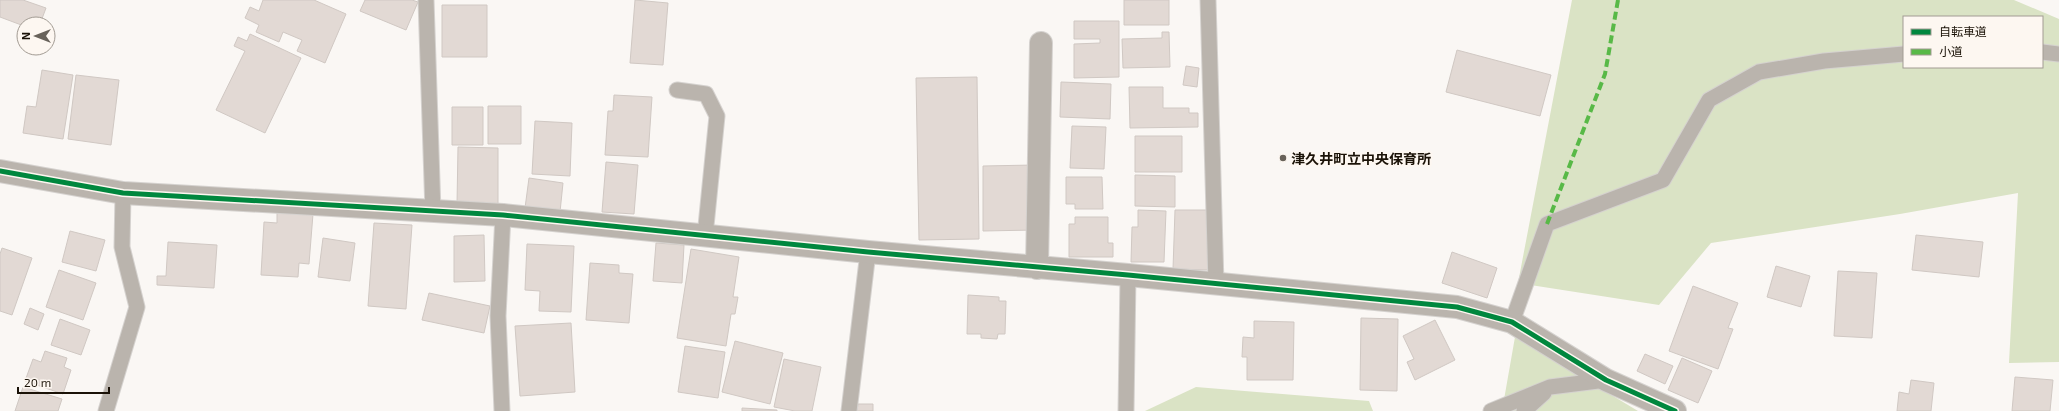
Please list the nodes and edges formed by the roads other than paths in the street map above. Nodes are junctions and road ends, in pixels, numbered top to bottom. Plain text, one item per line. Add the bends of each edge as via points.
1 (426, 0) edge
2 (1208, 0) edge
3 (1041, 43) dead end
4 (2043, 52) edge
5 (1903, 54) edge
6 (2059, 54) edge
7 (677, 90) dead end
8 (0, 171) edge
9 (123, 193) junction
10 (433, 212) junction
11 (503, 215) junction
12 (705, 236) junction
13 (868, 252) junction
14 (1036, 268) junction
15 (1128, 275) junction
16 (1216, 284) junction
17 (1512, 322) junction
18 (1606, 380) junction
19 (1550, 387) junction
20 (106, 411) edge
21 (502, 411) edge
22 (849, 411) edge
23 (1126, 411) edge
24 (1491, 411) edge
25 (1524, 411) edge
26 (1675, 411) edge

1 - 10 lane
2 - 16 lane
3 - 14 street
4 - 6 lane
5 - 17 lane via 1824,60 1759,72 1709,100 1663,180 1547,224
7 - 12 lane via 706,94 717,116
8 - 9 street
9 - 10 street
9 - 20 lane via 122,247 137,307
10 - 11 street
11 - 12 street
11 - 21 lane via 498,316
12 - 13 street
13 - 14 street
13 - 22 lane
14 - 15 street
15 - 16 street
15 - 23 lane
16 - 17 street via 1457,307
17 - 18 street
18 - 19 lane
18 - 26 street
19 - 24 lane
19 - 25 lane

